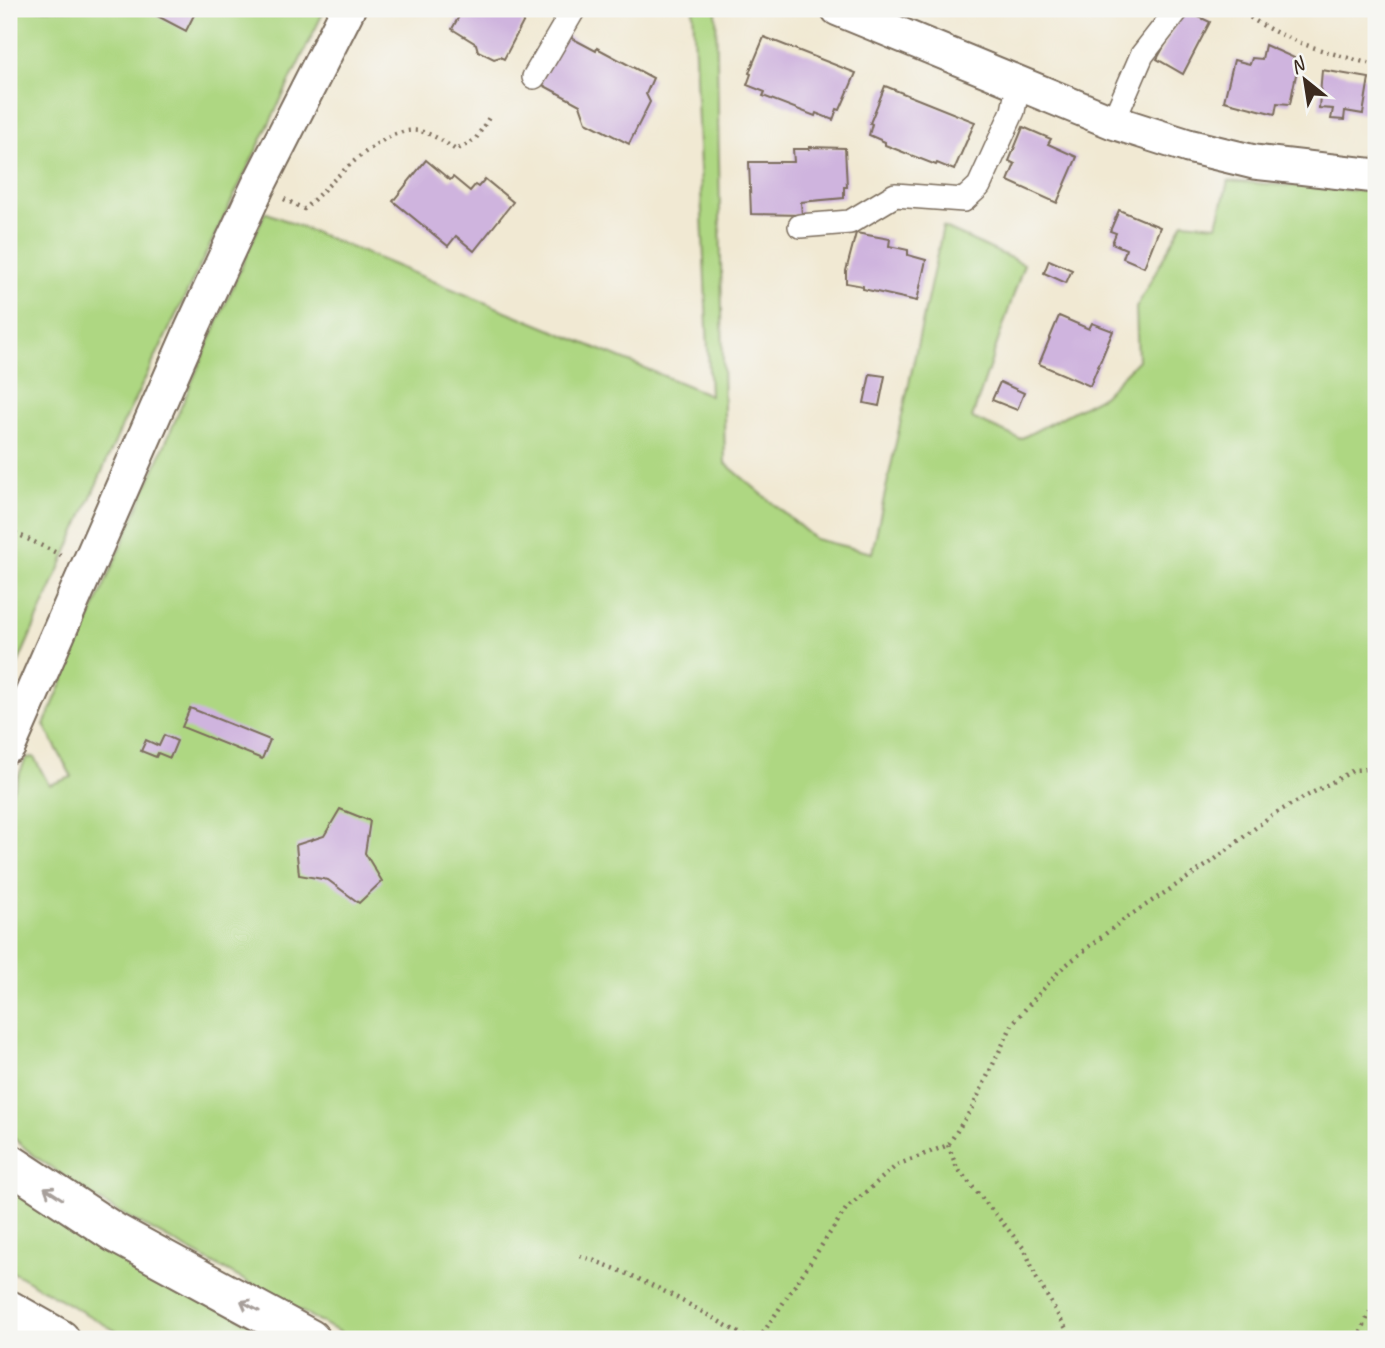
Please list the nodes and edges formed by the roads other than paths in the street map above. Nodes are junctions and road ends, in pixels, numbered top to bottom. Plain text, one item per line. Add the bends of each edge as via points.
1 (348, 9) edge
2 (574, 9) edge
3 (838, 9) edge
4 (1178, 9) edge
5 (882, 17) edge
6 (534, 77) dead end
7 (1018, 81) junction
8 (1114, 122) junction
9 (1376, 176) edge
10 (800, 226) dead end
11 (9, 746) edge
12 (9, 1163) edge
13 (9, 1310) edge
14 (61, 1339) edge
15 (310, 1339) edge

1 - 11 main road via 190,333
2 - 6 street
3 - 5 main road
4 - 8 street via 1142,55
5 - 7 main road
7 - 8 main road
7 - 10 street via 1013,111 979,186 964,200 895,195 850,222
8 - 9 main road via 1220,155
15 -> 12 highway via 115,1233
13 - 14 highway

